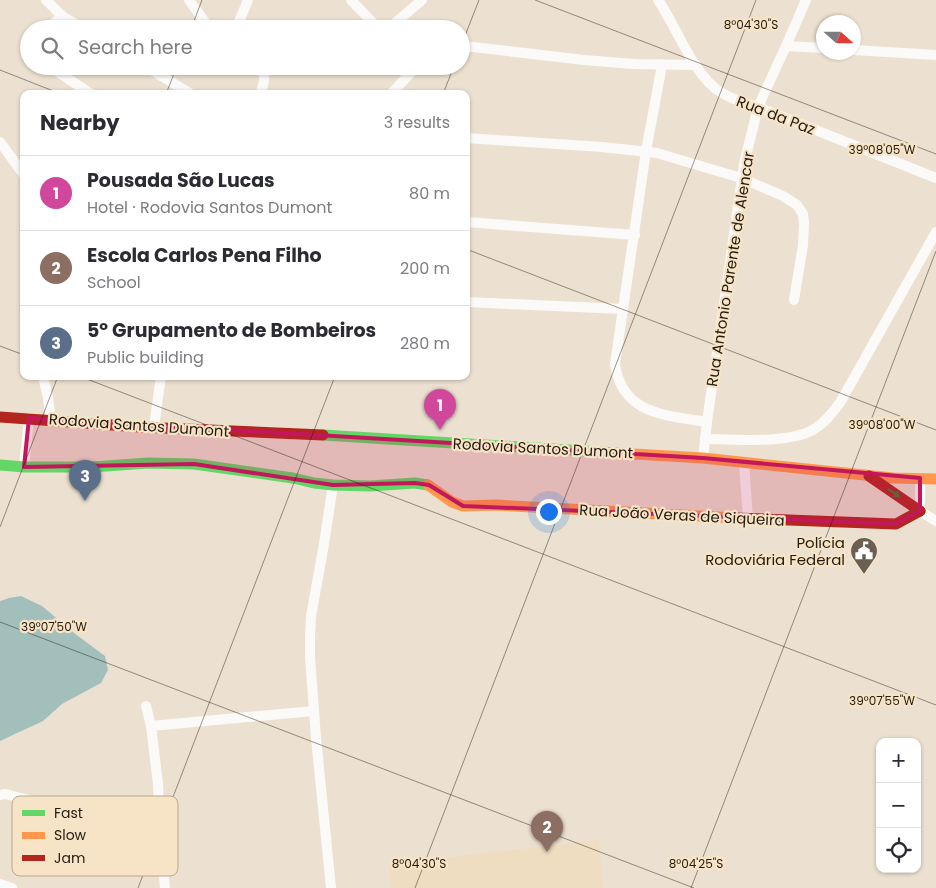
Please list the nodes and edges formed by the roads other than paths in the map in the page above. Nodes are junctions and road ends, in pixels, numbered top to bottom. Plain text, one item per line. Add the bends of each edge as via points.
1 (46, 0) edge
2 (189, 0) edge
3 (248, 0) edge
4 (350, 0) edge
5 (422, 0) edge
6 (658, 0) edge
7 (806, 0) edge
8 (62, 16) junction
9 (57, 20) edge
10 (69, 20) edge
11 (203, 20) edge
12 (240, 20) edge
13 (370, 20) edge
14 (399, 20) edge
15 (786, 46) junction
16 (470, 47) edge
17 (816, 48) edge
18 (861, 50) edge
19 (936, 55) edge
20 (662, 65) junction
21 (696, 65) junction
22 (62, 75) edge
23 (265, 75) edge
24 (408, 75) edge
25 (161, 76) edge
26 (85, 90) edge
27 (184, 90) edge
28 (262, 90) edge
29 (395, 90) edge
30 (758, 107) junction
31 (470, 138) edge
32 (0, 142) edge
33 (646, 151) junction
34 (20, 170) edge
35 (742, 178) junction
36 (936, 178) edge
37 (470, 222) edge
38 (936, 232) edge
39 (635, 235) junction
40 (932, 247) edge
41 (794, 300) dead end
42 (470, 302) edge
43 (623, 309) junction
44 (44, 380) edge
45 (160, 380) edge
46 (0, 417) edge
47 (29, 418) junction
48 (51, 420) junction
49 (707, 422) junction
50 (154, 427) junction
51 (706, 439) junction
52 (703, 458) junction
53 (744, 463) junction
54 (0, 465) edge
55 (24, 467) junction
56 (868, 476) junction
57 (920, 478) junction
58 (936, 479) edge
59 (333, 485) junction
60 (920, 511) junction
61 (748, 519) junction
62 (936, 522) edge
63 (146, 706) dead end
64 (314, 711) junction
65 (151, 726) junction
66 (158, 796) edge
67 (0, 884) edge
68 (12, 888) edge
69 (331, 888) edge

1 - 8 street
2 - 11 street
3 - 12 street
4 - 13 street
5 - 14 street
6 - 21 street, Rua da Paz
7 - 15 street, Rua Antonio Parente de Alencar
8 - 9 street
8 - 10 street
15 - 17 street
15 - 30 street, Rua Antonio Parente de Alencar
16 - 20 street
18 - 19 street
20 - 21 street
20 - 33 street
21 - 30 street, Rua da Paz via 704,78 722,93
22 - 26 street
23 - 28 street
24 - 29 street
25 - 27 street
30 - 35 street, Rua Antonio Parente de Alencar
30 - 36 street, Rua da Paz
31 - 33 street
32 - 34 street
33 - 35 street
33 - 39 street
35 - 41 street via 783,196 797,205 803,214 803,245
35 - 49 street, Rua Antonio Parente de Alencar
37 - 39 street
38 - 40 street
39 - 43 street
40 - 51 street via 841,401 820,424 811,431 790,438
42 - 43 street
43 - 49 street via 615,364 617,376 628,395 646,410
44 - 48 street
45 - 50 street
46 - 47 main road, Rodovia Santos Dumont
47 - 48 main road, Rodovia Santos Dumont
47 - 55 street
48 - 50 main road, Rodovia Santos Dumont
49 - 51 street, Rua Antonio Parente de Alencar
50 - 52 main road, Rodovia Santos Dumont
51 - 52 street, Rua Antonio Parente de Alencar
52 - 53 main road, Rodovia Santos Dumont
53 - 56 main road, Rodovia Santos Dumont
53 - 61 street
54 - 55 main road, Rua João Veras de Siqueira
55 - 59 main road, Rua João Veras de Siqueira via 194,464
56 - 57 main road, Rodovia Santos Dumont
56 -> 60 main road
57 - 58 main road, Rodovia Santos Dumont
57 - 60 street
59 - 61 main road, Rua João Veras de Siqueira via 423,484 463,506
59 - 64 street via 311,616
60 - 61 main road, Rua João Veras de Siqueira via 896,524
60 - 62 street
63 - 65 street
64 - 65 street
64 - 69 street
65 - 66 street
67 - 68 street

